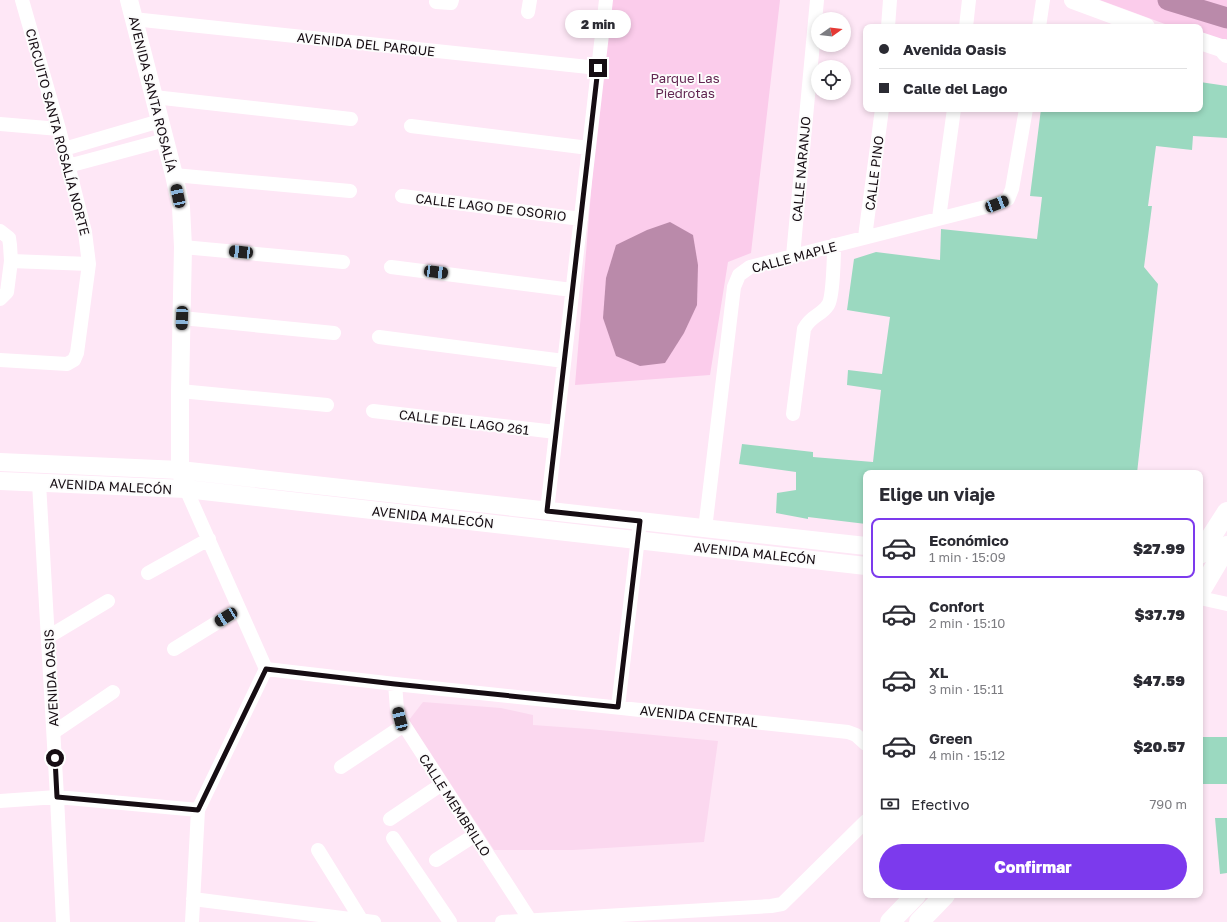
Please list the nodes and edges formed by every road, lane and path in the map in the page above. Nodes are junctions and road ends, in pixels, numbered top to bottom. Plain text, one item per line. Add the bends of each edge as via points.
1 (22, 0) edge
2 (128, 0) edge
3 (452, 0) edge
4 (606, 0) edge
5 (817, 0) edge
6 (890, 0) edge
7 (969, 0) edge
8 (1043, 0) edge
9 (1073, 0) edge
10 (436, 2) dead end
11 (134, 19) junction
12 (888, 24) edge
13 (966, 24) edge
14 (1039, 24) edge
15 (1138, 24) edge
16 (1203, 42) edge
17 (1226, 51) edge
18 (598, 68) junction
19 (154, 97) junction
20 (882, 112) edge
21 (954, 112) edge
22 (1025, 112) edge
23 (351, 119) dead end
24 (160, 121) junction
25 (0, 124) edge
26 (412, 126) dead end
27 (59, 129) junction
28 (165, 140) junction
29 (589, 148) junction
30 (64, 149) junction
31 (68, 166) junction
32 (174, 175) junction
33 (350, 191) dead end
34 (402, 196) dead end
35 (939, 218) junction
36 (581, 219) junction
37 (0, 231) edge
38 (866, 237) junction
39 (834, 245) junction
40 (184, 247) junction
41 (793, 256) junction
42 (11, 261) junction
43 (343, 262) dead end
44 (89, 264) junction
45 (391, 267) dead end
46 (572, 290) junction
47 (0, 299) edge
48 (182, 318) junction
49 (334, 333) dead end
50 (379, 337) dead end
51 (0, 360) edge
52 (564, 361) junction
53 (180, 391) junction
54 (327, 405) dead end
55 (373, 411) dead end
56 (793, 414) dead end
57 (556, 432) junction
58 (0, 462) edge
59 (180, 470) junction
60 (0, 481) edge
61 (40, 482) junction
62 (186, 489) junction
63 (547, 511) junction
64 (1227, 512) edge
65 (640, 521) junction
66 (705, 528) junction
67 (209, 539) junction
68 (638, 540) junction
69 (863, 546) edge
70 (1227, 546) edge
71 (1203, 549) edge
72 (863, 566) edge
73 (148, 573) dead end
74 (1203, 587) edge
75 (1203, 599) edge
76 (108, 601) dead end
77 (1227, 604) edge
78 (239, 609) junction
79 (48, 637) junction
80 (174, 649) dead end
81 (266, 669) junction
82 (395, 684) junction
83 (113, 692) dead end
84 (618, 707) junction
85 (404, 725) junction
86 (54, 732) junction
87 (863, 741) edge
88 (341, 767) dead end
89 (442, 784) junction
90 (57, 797) junction
91 (0, 801) edge
92 (198, 810) junction
93 (390, 819) dead end
94 (863, 824) edge
95 (475, 835) junction
96 (393, 838) dead end
97 (318, 850) dead end
98 (436, 860) dead end
99 (193, 898) junction
100 (914, 898) edge
101 (942, 898) edge
102 (898, 918) edge
103 (530, 920) junction
104 (368, 921) edge
105 (63, 922) edge
106 (192, 922) edge
107 (450, 922) edge
108 (502, 922) edge
109 (919, 922) edge

1 - 27 street, CIRCUITO SANTA ROSALÍA NORTE
2 - 11 street, AVENIDA SANTA ROSALÍA
3 - 10 street via 451,4
4 - 18 street
5 - 41 street, CALLE NARANJO
6 - 12 street
7 - 13 street
8 - 14 street
9 - 15 street
11 - 18 street, AVENIDA DEL PARQUE
11 - 19 street, AVENIDA SANTA ROSALÍA
16 - 17 street
18 - 29 street
19 - 23 street
19 - 24 street, AVENIDA SANTA ROSALÍA
20 - 38 street, CALLE PINO
21 - 35 street
22 - 35 street, CALLE MAPLE via 1008,200
24 - 28 street, AVENIDA SANTA ROSALÍA
24 - 30 street
25 - 27 street
26 - 29 street
27 - 30 street, CIRCUITO SANTA ROSALÍA NORTE
28 - 31 street
28 - 32 street, AVENIDA SANTA ROSALÍA
29 - 36 street
30 - 31 street, CIRCUITO SANTA ROSALÍA NORTE
31 - 44 street, CIRCUITO SANTA ROSALÍA NORTE via 85,232
32 - 33 street
32 - 40 street, AVENIDA SANTA ROSALÍA via 181,207
34 - 36 street, CALLE LAGO DE OSORIO
35 - 38 street, CALLE MAPLE
36 - 46 street
37 - 42 street via 9,238
38 - 39 street, CALLE MAPLE
39 - 41 street, CALLE MAPLE
39 - 56 street via 830,302 804,329
40 - 43 street
40 - 48 street, AVENIDA SANTA ROSALÍA
41 - 66 street, CALLE MAPLE via 750,267 739,275 734,287
42 - 44 street
42 - 47 street via 6,292
44 - 51 street, CIRCUITO SANTA ROSALÍA NORTE via 74,360 66,364
45 - 46 street
46 - 52 street
48 - 49 street
48 - 53 street, AVENIDA SANTA ROSALÍA
50 - 52 street
52 - 57 street
53 - 54 street
53 - 59 street, AVENIDA SANTA ROSALÍA
55 - 57 street, CALLE DEL LAGO 261
57 - 63 street
58 - 59 street, AVENIDA MALECÓN
59 - 62 street, AVENIDA SANTA ROSALÍA
59 - 63 street, AVENIDA MALECÓN
60 - 61 street, AVENIDA MALECÓN
61 - 62 street, AVENIDA MALECÓN
61 - 79 street, AVENIDA OASIS
62 - 67 street, AVENIDA SANTA ROSALÍA
62 - 68 street, AVENIDA MALECÓN
63 - 65 street, AVENIDA MALECÓN
64 - 71 main road
65 - 66 street, AVENIDA MALECÓN
65 - 68 street
66 - 69 street, AVENIDA MALECÓN
67 - 73 street
67 - 78 street, AVENIDA SANTA ROSALÍA
68 - 72 street, AVENIDA MALECÓN
68 - 84 street
70 - 74 main road
75 - 77 street
76 - 79 street
78 - 80 street
78 - 81 street, AVENIDA SANTA ROSALÍA
79 - 86 street, AVENIDA OASIS
81 - 82 street, AVENIDA CENTRAL
81 - 92 street
82 - 84 street, AVENIDA CENTRAL
82 - 85 street, CALLE MEMBRILLO via 397,709
83 - 86 street
84 - 87 street, AVENIDA CENTRAL via 848,732
85 - 88 street
85 - 89 street, CALLE MEMBRILLO
86 - 90 street, AVENIDA OASIS
89 - 93 street
89 - 95 street, CALLE MEMBRILLO
90 - 91 street
90 - 92 street
90 - 105 street, AVENIDA OASIS
92 - 99 street
94 - 103 street via 782,904
95 - 98 street
95 - 103 street, CALLE MEMBRILLO
96 - 107 street
97 - 104 street
99 - 104 street
99 - 106 street
100 - 102 main road
101 - 109 main road
103 - 108 street

